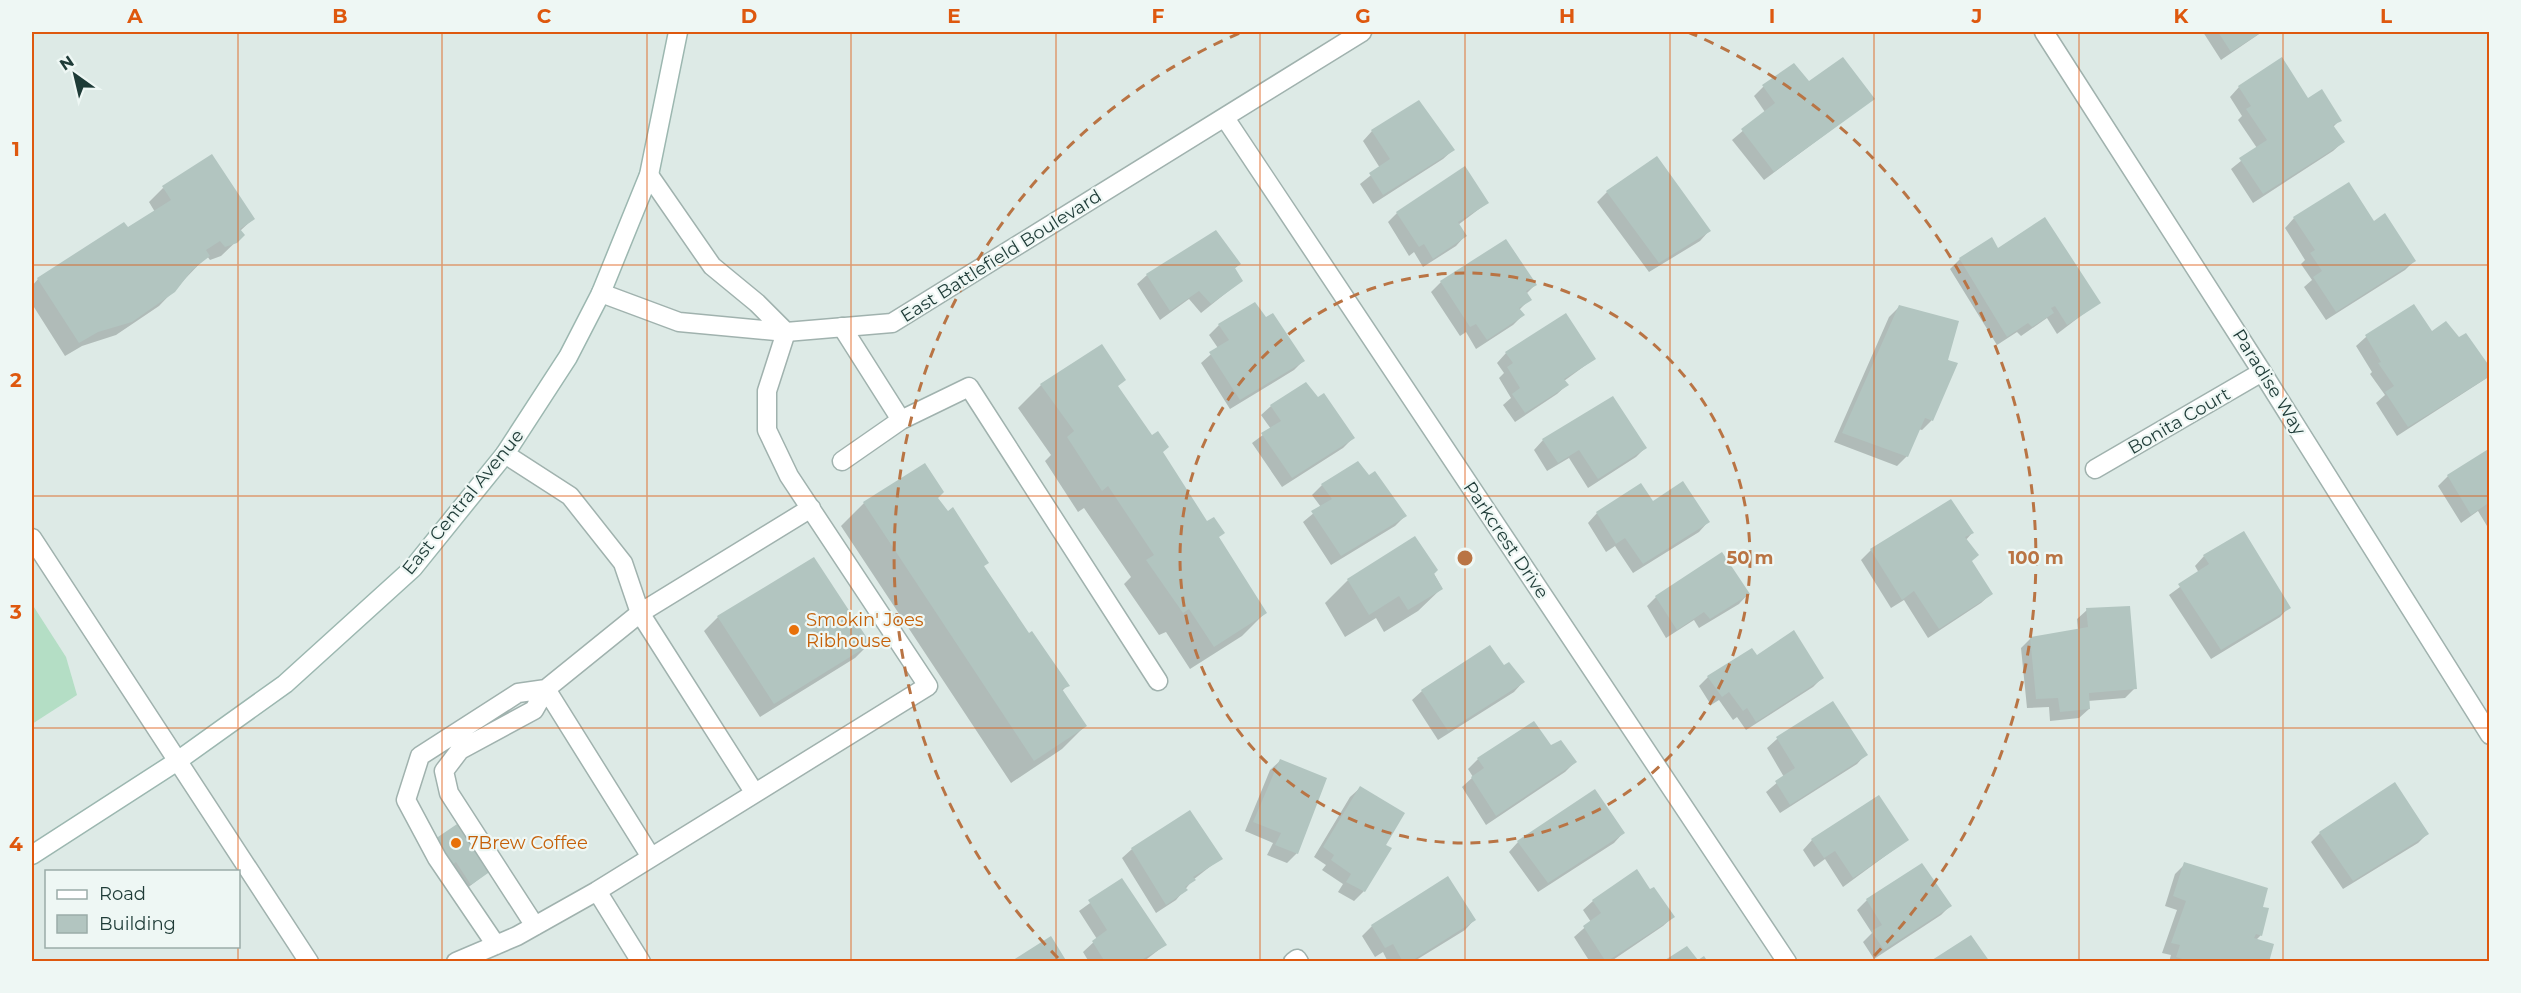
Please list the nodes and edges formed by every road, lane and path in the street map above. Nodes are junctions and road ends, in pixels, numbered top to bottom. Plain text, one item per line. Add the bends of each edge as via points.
1 (678, 32) edge
2 (1362, 32) edge
3 (2044, 32) edge
4 (1225, 118) junction
5 (649, 175) junction
6 (601, 293) junction
7 (842, 327) junction
8 (786, 332) junction
9 (2262, 372) junction
10 (901, 420) junction
11 (505, 453) junction
12 (842, 461) dead end
13 (2095, 470) dead end
14 (811, 508) junction
15 (32, 538) edge
16 (640, 613) junction
17 (1158, 681) dead end
18 (546, 689) junction
19 (2490, 735) edge
20 (176, 762) junction
21 (754, 792) junction
22 (32, 855) edge
23 (651, 857) junction
24 (597, 891) junction
25 (535, 926) junction
26 (496, 945) junction
27 (309, 962) edge
28 (456, 962) edge
29 (641, 962) edge
30 (1787, 962) edge

1 - 5 street, East Central Avenue
2 - 4 street, East Battlefield Boulevard
3 - 9 street, Paradise Way
4 - 7 street, East Battlefield Boulevard via 892,323
4 - 30 street, Parkcrest Drive
5 - 6 street, East Central Avenue
5 - 8 street via 712,266
6 - 8 street, East Battlefield Boulevard via 679,322
6 - 11 street, East Central Avenue via 568,357
7 - 8 street, East Battlefield Boulevard
7 - 10 street
8 - 14 street via 767,391 767,430 789,476
9 - 13 street, Bonita Court
9 - 19 street, Paradise Way
10 - 12 street
10 - 17 street via 969,387
11 - 16 street via 570,496 623,563
11 - 20 street, East Central Avenue via 413,568 340,637 285,684
14 - 16 street
14 - 21 street via 928,686
15 - 20 street
16 - 18 street
16 - 21 street
18 - 23 street
18 - 25 street via 534,710 460,750 444,771 449,793
18 - 26 street via 518,693 420,756 406,800 437,858
20 - 22 street, East Central Avenue
20 - 27 street
21 - 23 street
23 - 24 street
24 - 25 street
24 - 29 street
25 - 26 street
26 - 28 street

